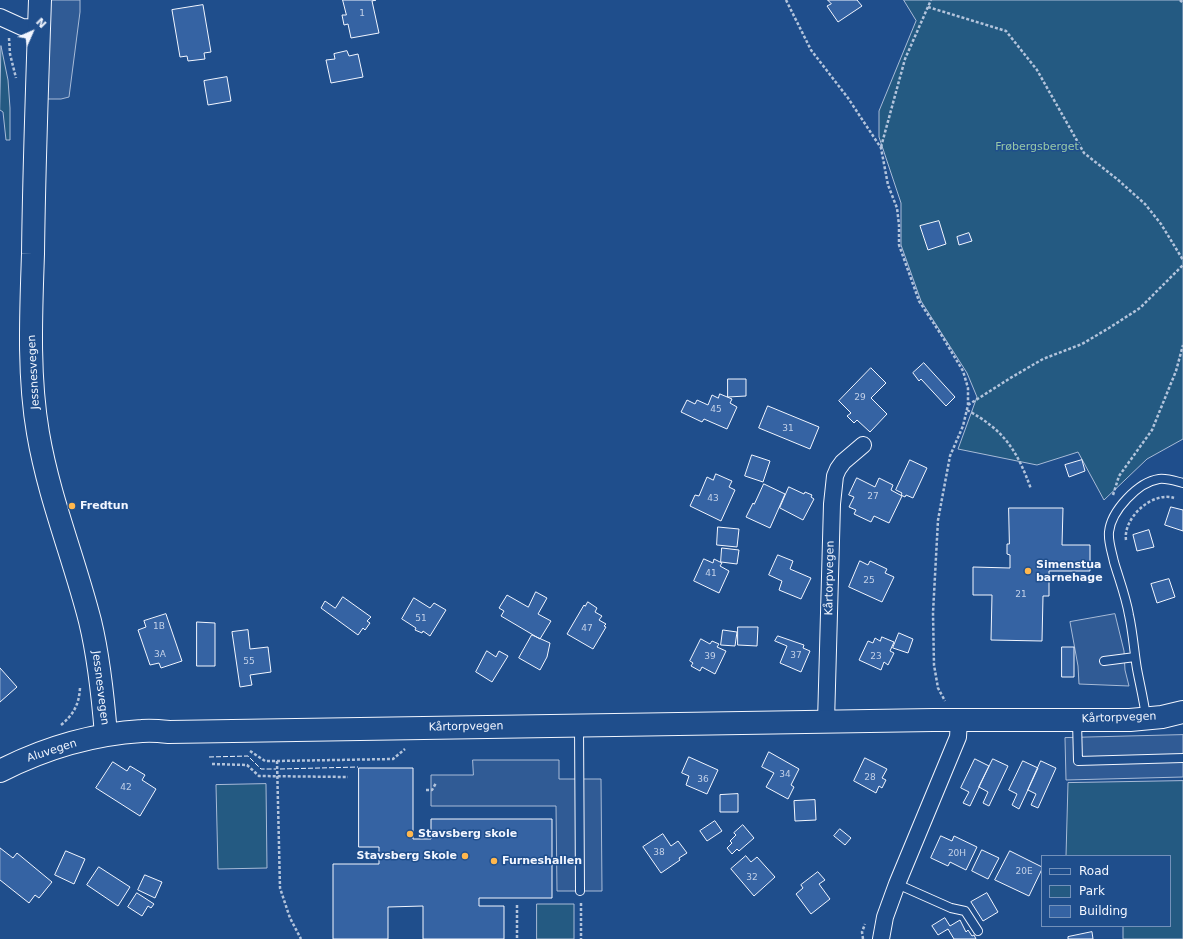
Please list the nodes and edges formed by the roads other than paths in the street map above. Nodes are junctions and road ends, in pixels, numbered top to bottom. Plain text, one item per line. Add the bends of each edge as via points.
1 (40, 0) edge
2 (0, 18) edge
3 (39, 28) junction
4 (863, 445) dead end
5 (1183, 483) edge
6 (1135, 657) junction
7 (1104, 661) dead end
8 (953, 712) junction
9 (1183, 712) edge
10 (1146, 718) junction
11 (1077, 720) junction
12 (826, 722) junction
13 (579, 725) junction
14 (106, 735) junction
15 (1183, 758) edge
16 (0, 771) edge
17 (897, 884) junction
18 (580, 891) road end
19 (978, 931) dead end
20 (881, 939) edge

1 - 3 main road, Jessnesvegen
2 - 3 street via 22,27
3 - 14 main road, Jessnesvegen via 32,270 33,389 38,433 54,504 90,620 97,654
4 - 12 street, Kårtorpvegen via 844,462 835,476
5 - 6 lane via 1169,479 1151,481 1130,496 1111,521 1109,538 1129,614
6 - 7 lane
6 - 10 lane
8 - 11 main road, Kårtorpvegen
8 - 12 main road, Kårtorpvegen
8 - 17 street via 958,737
9 - 10 main road, Kårtorpvegen
10 - 11 main road, Kårtorpvegen
11 - 15 lane via 1078,761
12 - 13 main road, Kårtorpvegen
13 - 14 main road, Kårtorpvegen via 143,731
13 - 18 lane
14 - 16 main road, Aluvegen via 58,747
17 - 19 lane via 951,908 965,911
17 - 20 street via 885,917

